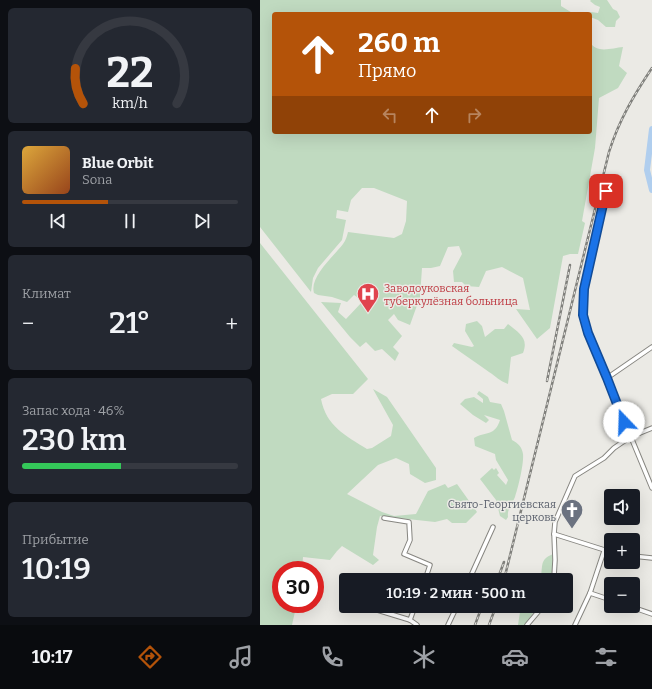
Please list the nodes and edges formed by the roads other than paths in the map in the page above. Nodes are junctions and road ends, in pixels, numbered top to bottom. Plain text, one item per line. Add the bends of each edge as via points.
1 (606, 191) dead end
2 (652, 347) edge
3 (607, 378) junction
4 (652, 428) edge
5 (630, 437) junction
6 (652, 488) edge
7 (384, 518) dead end
8 (493, 527) dead end
9 (554, 534) junction
10 (604, 551) joint
11 (640, 557) edge
12 (652, 558) edge
13 (427, 573) edge
14 (472, 573) edge
15 (554, 573) edge
16 (590, 593) junction
17 (604, 598) edge
18 (640, 610) edge
19 (385, 613) edge
20 (412, 613) edge
21 (454, 613) edge
22 (537, 613) edge
23 (652, 614) edge
24 (410, 620) junction
25 (417, 625) edge
26 (448, 625) edge
27 (527, 625) edge
28 (575, 625) edge

1 - 3 street via 582,303 588,333
2 - 3 street
3 - 5 street
4 - 5 street
5 - 6 street
5 - 9 street via 604,458 575,476 555,522
7 - 13 street via 409,522 410,540 404,554 430,565
8 - 14 street
9 - 10 street
9 - 15 street
10 - 16 street
11 - 12 street
16 - 17 street
16 - 28 street
18 - 23 street
19 - 24 street
20 - 24 street
21 - 26 street
22 - 27 street
24 - 25 street

